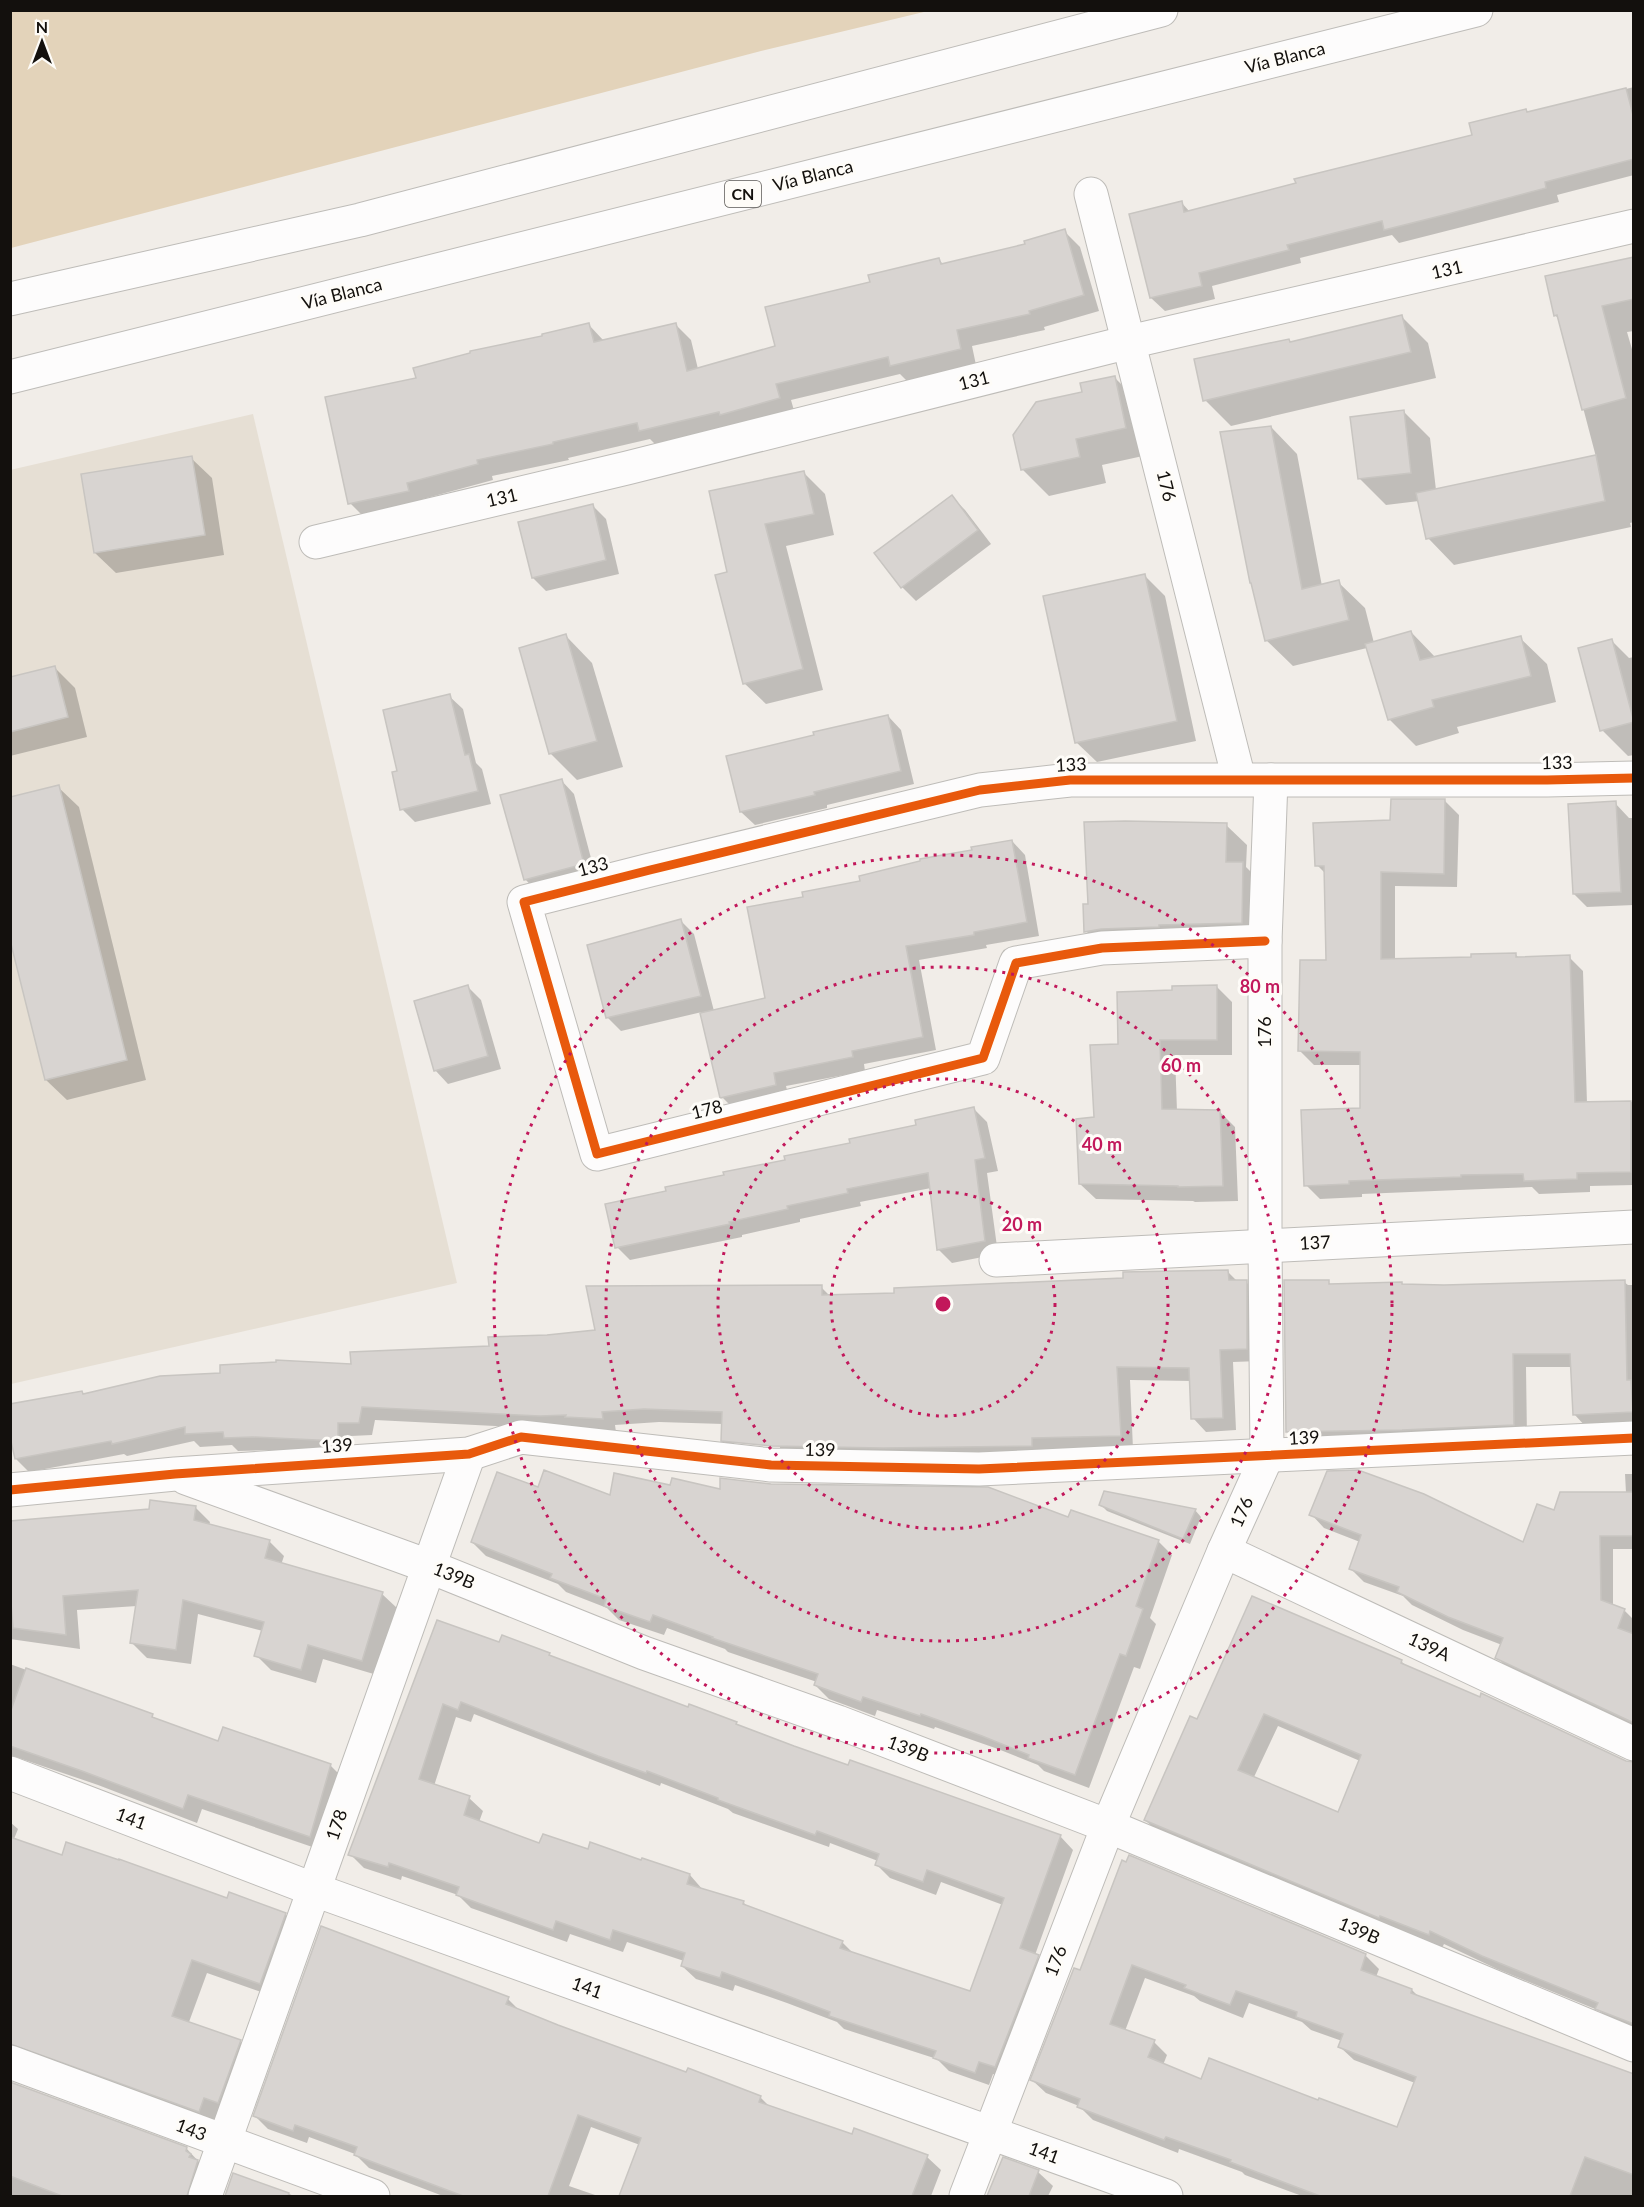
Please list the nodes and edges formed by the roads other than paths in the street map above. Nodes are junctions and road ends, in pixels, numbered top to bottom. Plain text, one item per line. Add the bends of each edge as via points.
1 (1161, 10) edge
2 (1476, 10) edge
3 (1091, 194) dead end
4 (1634, 225) edge
5 (10, 299) edge
6 (1129, 342) junction
7 (10, 377) edge
8 (316, 542) dead end
9 (1634, 778) edge
10 (1255, 779) junction
11 (524, 903) joint
12 (1265, 941) junction
13 (1634, 1227) edge
14 (1264, 1245) junction
15 (996, 1260) dead end
16 (1634, 1438) edge
17 (469, 1454) junction
18 (1267, 1456) junction
19 (175, 1474) junction
20 (10, 1490) edge
21 (1224, 1551) junction
22 (428, 1566) junction
23 (1634, 1744) edge
24 (10, 1773) edge
25 (1108, 1826) junction
26 (315, 1890) junction
27 (1634, 2045) edge
28 (10, 2062) edge
29 (989, 2133) junction
30 (225, 2143) junction
31 (205, 2196) edge
32 (373, 2196) edge
33 (966, 2196) edge
34 (1166, 2196) edge

1 - 5 main road via 360,220
2 - 7 main road, Vía Blanca / CN
3 - 6 main road, 176
4 - 6 main road, 131
6 - 8 main road, 131
6 - 10 main road, 176
9 - 10 main road, 133
10 - 11 main road, 133 via 1071,780 980,790
10 - 12 main road, 176
11 - 12 main road, 178 via 597,1154 983,1058 1016,963 1102,948
12 - 14 main road, 176
13 - 14 main road, 137
14 - 15 main road, 137
14 - 18 main road, 176
16 - 18 main road, 139
17 - 18 main road, 139 via 521,1437 771,1466 979,1469
17 - 19 main road, 139
17 - 22 main road, 178
18 - 21 main road, 176
19 - 20 main road, 139
19 - 22 main road, 139B
21 - 23 main road, 139A
21 - 25 main road, 176
22 - 25 main road, 139B via 644,1653 838,1722
22 - 26 main road, 178
24 - 26 main road, 141
25 - 27 main road, 139B
25 - 29 main road, 176
26 - 29 main road, 141
26 - 30 main road, 178
28 - 30 main road, 143
29 - 33 main road, 176
29 - 34 main road, 141
30 - 31 main road, 178
30 - 32 main road, 143

